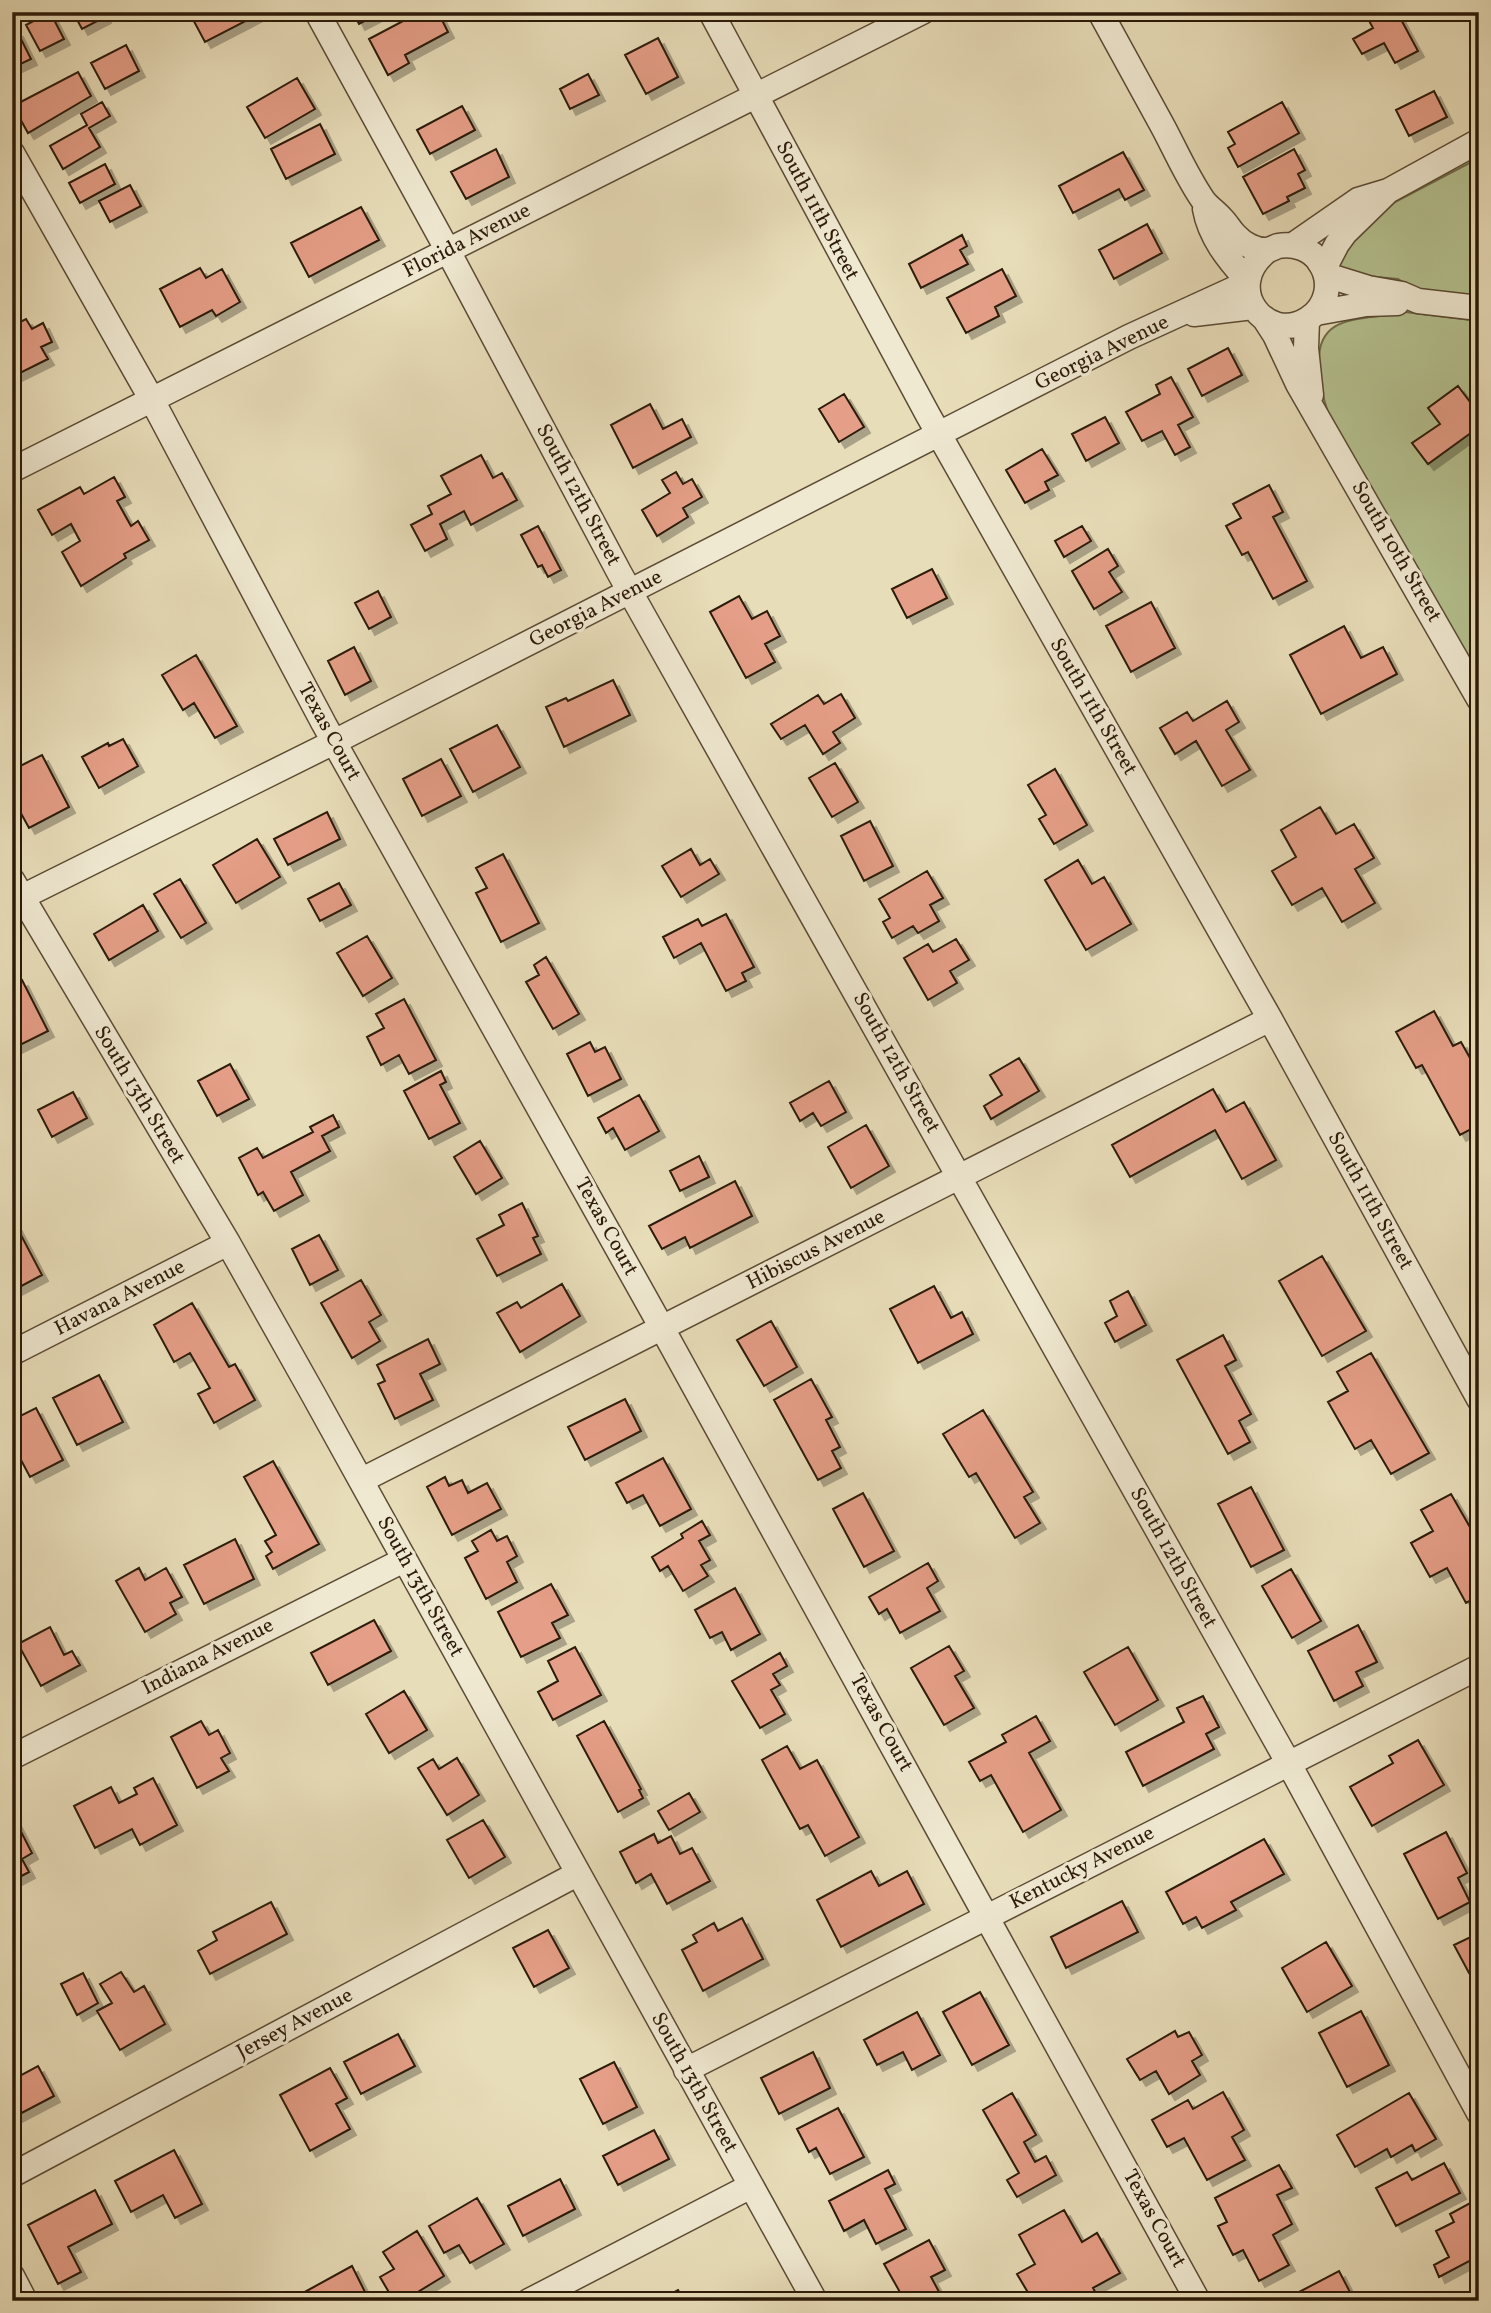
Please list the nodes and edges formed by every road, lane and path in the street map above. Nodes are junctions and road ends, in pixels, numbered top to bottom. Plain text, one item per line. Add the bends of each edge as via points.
1 (317, 12) edge
2 (711, 12) edge
3 (922, 12) edge
4 (1100, 12) edge
5 (755, 96) junction
6 (1479, 141) edge
7 (12, 153) edge
8 (1388, 191) junction
9 (1204, 201) junction
10 (1293, 246) junction
11 (1268, 250) junction
12 (447, 251) junction
13 (1325, 272) junction
14 (1253, 297) junction
15 (1418, 300) junction
16 (1479, 308) edge
17 (1311, 317) junction
18 (152, 400) junction
19 (1312, 406) junction
20 (938, 433) junction
21 (12, 470) edge
22 (630, 592) junction
23 (1479, 699) edge
24 (334, 742) junction
25 (16, 893) edge
26 (1270, 1019) junction
27 (960, 1176) junction
28 (228, 1244) junction
29 (662, 1328) junction
30 (12, 1353) edge
31 (1479, 1399) edge
32 (362, 1480) junction
33 (404, 1560) junction
34 (1479, 1667) edge
35 (12, 1757) edge
36 (1289, 1764) junction
37 (577, 1874) junction
38 (988, 1916) junction
39 (686, 2070) junction
40 (1479, 2113) edge
41 (12, 2175) edge
42 (751, 2186) junction
43 (12, 2276) edge
44 (25, 2301) edge
45 (529, 2301) edge
46 (815, 2301) edge
47 (1198, 2301) edge

1 - 12 street, South 12th Street
2 - 5 street, South 11th Street
3 - 5 street, Florida Avenue
4 - 9 street, South 10th Street
5 - 12 street, Florida Avenue
5 - 20 street, South 11th Street
6 - 8 street
7 - 18 street, Texas Court
8 - 10 street via 1358,200
8 - 13 street via 1345,233
9 - 11 street, South 10th Street via 1244,243
9 - 14 street, South 10th Street via 1219,246
10 - 11 street
10 - 13 street via 1312,253
11 - 14 street via 1251,268
12 - 18 street, Florida Avenue
12 - 22 street, South 12th Street
13 - 15 street
13 - 17 street via 1326,295
14 - 17 street via 1274,323 1285,325
14 - 19 street, South 10th Street
14 - 20 street, Georgia Avenue via 1210,299
15 - 16 street
15 - 17 street via 1366,304
17 - 19 street, South 10th Street via 1306,348
18 - 21 street, Florida Avenue
18 - 24 street, Texas Court
19 - 23 street, South 10th Street
20 - 22 street, Georgia Avenue
20 - 26 street, South 11th Street
22 - 24 street, Georgia Avenue
22 - 27 street, South 12th Street
24 - 25 street, Georgia Avenue
24 - 29 street, Texas Court
25 - 28 street, South 13th Street
26 - 27 street, Hibiscus Avenue
26 - 31 street, South 11th Street
27 - 29 street, Hibiscus Avenue
27 - 36 street, South 12th Street
28 - 30 street, Havana Avenue
28 - 32 street, South 13th Street
29 - 32 street, Hibiscus Avenue
29 - 38 street, Texas Court
32 - 33 street, South 13th Street
33 - 35 street, Indiana Avenue
33 - 37 street, South 13th Street
34 - 36 street, Kentucky Avenue
36 - 38 street, Kentucky Avenue
36 - 40 street, South 12th Street
37 - 39 street, South 13th Street
37 - 41 street, Jersey Avenue
38 - 39 street, Kentucky Avenue
38 - 47 street, Texas Court
39 - 42 street, South 13th Street
42 - 45 street
42 - 46 street, South 13th Street
43 - 44 street

